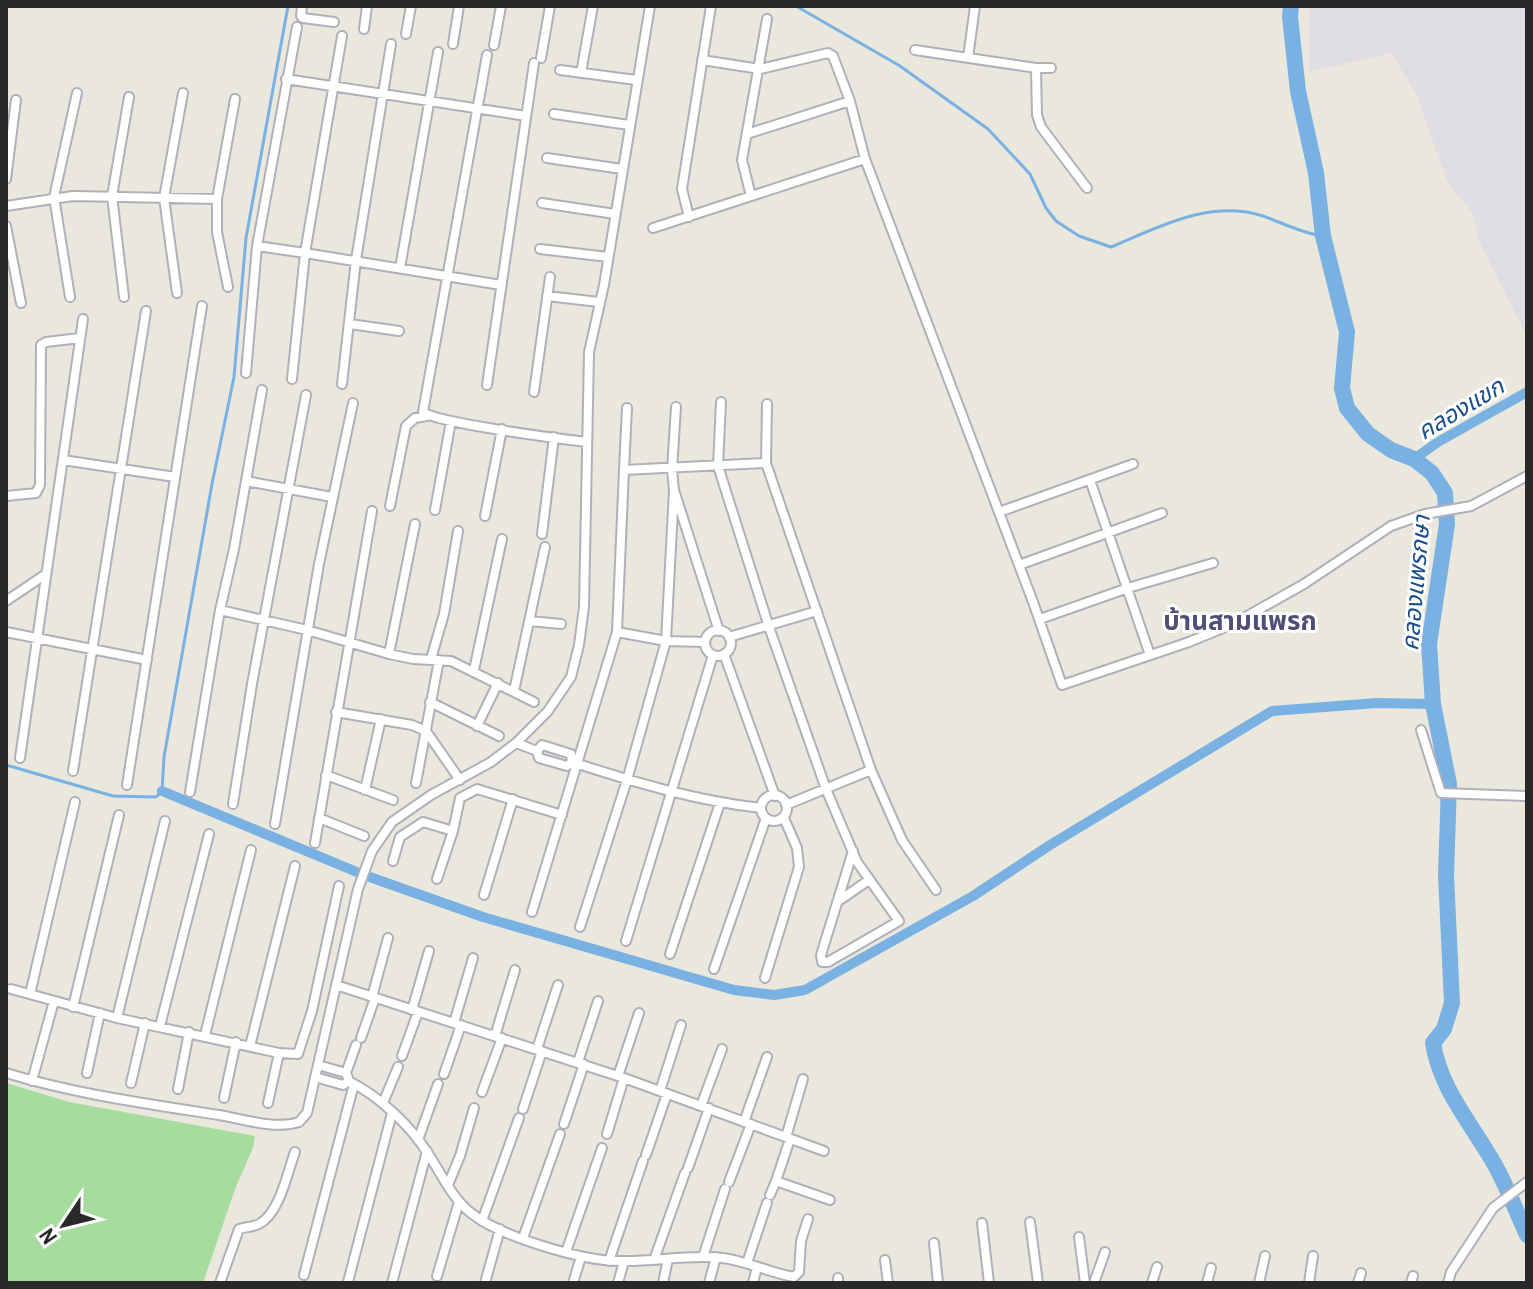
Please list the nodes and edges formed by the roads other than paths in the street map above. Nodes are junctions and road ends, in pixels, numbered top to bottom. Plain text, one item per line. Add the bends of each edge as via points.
1 (302, 6) edge
2 (367, 6) edge
3 (411, 6) edge
4 (459, 6) edge
5 (501, 6) edge
6 (550, 6) edge
7 (593, 6) edge
8 (650, 6) edge
9 (711, 6) edge
10 (975, 6) edge
11 (767, 19) dead end
12 (334, 22) dead end
13 (297, 27) dead end
14 (364, 29) dead end
15 (406, 34) dead end
16 (342, 36) dead end
17 (391, 44) dead end
18 (453, 44) dead end
19 (494, 45) dead end
20 (915, 50) dead end
21 (438, 52) dead end
22 (487, 55) dead end
23 (968, 58) junction
24 (702, 60) junction
25 (1036, 68) junction
26 (1051, 68) dead end
27 (760, 69) junction
28 (560, 70) dead end
29 (581, 73) junction
30 (286, 79) junction
31 (636, 80) junction
32 (333, 86) junction
33 (77, 93) dead end
34 (183, 93) dead end
35 (382, 94) junction
36 (129, 97) dead end
37 (235, 99) dead end
38 (16, 100) dead end
39 (430, 101) junction
40 (850, 101) junction
41 (477, 109) junction
42 (554, 114) dead end
43 (526, 116) junction
44 (629, 125) junction
45 (747, 134) junction
46 (547, 158) dead end
47 (865, 159) junction
48 (622, 169) junction
49 (6, 179) edge
50 (1087, 188) dead end
51 (112, 196) junction
52 (751, 196) junction
53 (54, 197) junction
54 (164, 198) junction
55 (217, 199) junction
56 (542, 203) dead end
57 (6, 206) edge
58 (615, 214) junction
59 (689, 217) junction
60 (6, 226) edge
61 (653, 228) dead end
62 (257, 246) junction
63 (540, 249) dead end
64 (305, 253) junction
65 (608, 257) junction
66 (356, 260) junction
67 (400, 268) junction
68 (448, 276) junction
69 (550, 277) dead end
70 (501, 285) junction
71 (228, 287) dead end
72 (177, 293) dead end
73 (547, 296) junction
74 (70, 297) dead end
75 (124, 297) dead end
76 (599, 302) junction
77 (21, 303) dead end
78 (202, 306) dead end
79 (146, 311) dead end
80 (83, 319) dead end
81 (350, 324) junction
82 (399, 331) dead end
83 (80, 338) junction
84 (246, 373) dead end
85 (292, 379) dead end
86 (342, 384) dead end
87 (487, 385) dead end
88 (262, 390) dead end
89 (534, 392) dead end
90 (306, 395) dead end
91 (721, 402) dead end
92 (353, 403) dead end
93 (767, 404) dead end
94 (676, 407) dead end
95 (627, 408) dead end
96 (427, 416) junction
97 (451, 421) junction
98 (502, 429) junction
99 (554, 437) junction
100 (587, 442) junction
101 (63, 460) junction
102 (766, 463) junction
103 (1133, 464) dead end
104 (718, 466) junction
105 (121, 469) junction
106 (624, 470) junction
107 (672, 470) junction
108 (1527, 476) edge
109 (175, 477) junction
110 (1090, 480) junction
111 (246, 481) junction
112 (288, 489) junction
113 (674, 490) junction
114 (6, 496) edge
115 (332, 497) junction
116 (390, 506) dead end
117 (435, 510) dead end
118 (372, 511) dead end
119 (999, 512) junction
120 (1162, 513) dead end
121 (485, 516) dead end
122 (415, 524) dead end
123 (458, 531) dead end
124 (1108, 533) junction
125 (542, 534) dead end
126 (670, 536) junction
127 (691, 537) junction
128 (502, 539) dead end
129 (545, 547) dead end
130 (1213, 563) dead end
131 (1019, 565) junction
132 (46, 573) junction
133 (1128, 588) junction
134 (6, 601) edge
135 (220, 610) junction
136 (817, 611) junction
137 (1040, 619) junction
138 (264, 620) junction
139 (530, 621) junction
140 (561, 624) dead end
141 (769, 627) junction
142 (307, 630) junction
143 (719, 631) junction
144 (6, 632) edge
145 (617, 632) junction
146 (729, 637) junction
147 (37, 638) junction
148 (348, 641) junction
149 (666, 641) junction
150 (705, 642) junction
151 (93, 649) junction
152 (389, 654) junction
153 (724, 654) junction
154 (713, 655) junction
155 (1150, 655) junction
156 (435, 659) junction
157 (147, 660) junction
158 (474, 670) junction
159 (498, 683) junction
160 (514, 691) junction
161 (430, 702) junction
162 (534, 702) dead end
163 (336, 712) junction
164 (381, 719) junction
165 (477, 726) junction
166 (1421, 730) dead end
167 (426, 731) junction
168 (499, 736) dead end
169 (516, 743) junction
170 (20, 758) dead end
171 (574, 762) junction
172 (871, 770) junction
173 (73, 771) dead end
174 (326, 775) junction
175 (460, 780) junction
176 (627, 780) junction
177 (416, 783) dead end
178 (127, 785) dead end
179 (826, 789) junction
180 (365, 790) junction
181 (671, 791) junction
182 (190, 792) dead end
183 (775, 796) junction
184 (1527, 796) edge
185 (513, 799) junction
186 (393, 800) dead end
187 (75, 802) dead end
188 (720, 803) junction
189 (233, 804) dead end
190 (786, 805) junction
191 (761, 808) junction
192 (119, 815) dead end
193 (562, 815) junction
194 (319, 818) junction
195 (766, 818) junction
196 (784, 818) junction
197 (165, 821) dead end
198 (275, 824) dead end
199 (453, 831) junction
200 (209, 834) dead end
201 (364, 836) dead end
202 (315, 843) dead end
203 (251, 850) dead end
204 (853, 851) junction
205 (393, 861) dead end
206 (295, 866) dead end
207 (437, 879) dead end
208 (869, 880) junction
209 (339, 886) dead end
210 (936, 890) dead end
211 (484, 895) dead end
212 (836, 903) junction
213 (532, 912) dead end
214 (580, 927) dead end
215 (388, 938) dead end
216 (626, 941) dead end
217 (429, 951) dead end
218 (670, 954) dead end
219 (473, 958) dead end
220 (714, 969) dead end
221 (515, 970) dead end
222 (765, 978) dead end
223 (336, 985) junction
224 (558, 985) dead end
225 (11, 989) dead end
226 (30, 994) junction
227 (373, 998) junction
228 (54, 1001) junction
229 (598, 1001) dead end
230 (73, 1007) junction
231 (415, 1011) junction
232 (100, 1013) junction
233 (639, 1013) dead end
234 (117, 1018) junction
235 (145, 1023) junction
236 (458, 1024) junction
237 (681, 1025) dead end
238 (160, 1026) junction
239 (189, 1032) junction
240 (205, 1035) junction
241 (498, 1037) junction
242 (236, 1042) junction
243 (250, 1046) junction
244 (722, 1049) dead end
245 (540, 1050) junction
246 (279, 1053) junction
247 (402, 1056) dead end
248 (767, 1057) dead end
249 (581, 1063) junction
250 (318, 1065) junction
251 (398, 1067) dead end
252 (6, 1073) edge
253 (87, 1073) dead end
254 (444, 1074) dead end
255 (315, 1077) junction
256 (621, 1077) junction
257 (350, 1079) junction
258 (803, 1079) dead end
259 (32, 1081) junction
260 (131, 1083) dead end
261 (438, 1084) dead end
262 (178, 1089) dead end
263 (482, 1092) dead end
264 (664, 1092) junction
265 (224, 1098) dead end
266 (268, 1103) dead end
267 (383, 1103) junction
268 (705, 1107) junction
269 (474, 1108) dead end
270 (392, 1113) junction
271 (747, 1123) junction
272 (564, 1124) dead end
273 (560, 1134) dead end
274 (607, 1134) dead end
275 (788, 1138) junction
276 (418, 1140) junction
277 (602, 1148) dead end
278 (427, 1151) junction
279 (824, 1151) dead end
280 (295, 1152) dead end
281 (776, 1181) junction
282 (1527, 1182) edge
283 (448, 1185) junction
284 (830, 1200) dead end
285 (459, 1202) junction
286 (808, 1219) dead end
287 (482, 1221) junction
288 (1030, 1222) dead end
289 (982, 1223) dead end
290 (500, 1229) junction
291 (1079, 1237) dead end
292 (523, 1238) junction
293 (934, 1243) dead end
294 (566, 1252) junction
295 (1105, 1252) dead end
296 (1265, 1256) dead end
297 (1313, 1256) dead end
298 (581, 1257) junction
299 (703, 1257) junction
300 (716, 1257) junction
301 (668, 1259) junction
302 (654, 1260) junction
303 (885, 1260) dead end
304 (609, 1261) junction
305 (624, 1261) junction
306 (747, 1263) junction
307 (757, 1267) junction
308 (1157, 1267) dead end
309 (1211, 1268) dead end
310 (304, 1275) dead end
311 (437, 1276) dead end
312 (348, 1282) edge
313 (220, 1283) edge
314 (392, 1283) edge
315 (485, 1283) edge
316 (573, 1283) edge
317 (618, 1283) edge
318 (663, 1283) edge
319 (709, 1283) edge
320 (753, 1283) edge
321 (888, 1283) edge
322 (938, 1283) edge
323 (989, 1283) edge
324 (1038, 1283) edge
325 (1085, 1283) edge
326 (1094, 1283) edge
327 (1152, 1283) edge
328 (1207, 1283) edge
329 (1259, 1283) edge
330 (1309, 1283) edge
331 (1448, 1283) edge

1 - 12 street via 303,18
2 - 14 street
3 - 15 street
4 - 18 street
5 - 19 street
6 - 43 street
7 - 29 street
8 - 31 street
9 - 24 street
10 - 23 street
11 - 27 street
13 - 30 street
16 - 32 street
17 - 35 street
20 - 23 street
21 - 39 street
22 - 41 street
23 - 25 street
24 - 27 street
24 - 59 street via 682,189
25 - 26 street
25 - 50 street via 1041,127
27 - 40 street via 828,53 837,61
27 - 45 street
28 - 29 street
29 - 31 street
30 - 32 street
30 - 62 street
31 - 44 street
32 - 35 street
32 - 64 street
33 - 53 street
34 - 54 street
35 - 39 street
35 - 66 street
36 - 51 street
37 - 55 street
38 - 49 street
39 - 41 street
39 - 67 street
40 - 45 street
40 - 47 street
41 - 43 street
41 - 68 street
42 - 44 street
43 - 70 street
44 - 48 street
45 - 52 street via 742,167
46 - 48 street
47 - 52 street
47 - 119 street
48 - 58 street
51 - 53 street
51 - 54 street
51 - 75 street
52 - 59 street
53 - 57 street
53 - 74 street
54 - 55 street
54 - 72 street
55 - 71 street via 217,232
56 - 58 street
58 - 65 street
59 - 61 street
60 - 77 street
62 - 64 street
62 - 84 street
63 - 65 street
64 - 66 street
64 - 85 street
65 - 76 street
66 - 67 street
66 - 81 street
67 - 68 street
68 - 70 street
68 - 96 street via 424,404
69 - 73 street
70 - 87 street
73 - 76 street
73 - 89 street
76 - 100 street via 589,352
78 - 109 street
79 - 105 street
80 - 83 street
81 - 82 street
81 - 86 street
83 - 101 street
83 - 114 street via 41,345 40,485 32,495
88 - 111 street
90 - 112 street
91 - 104 street
92 - 115 street
93 - 102 street
94 - 107 street
95 - 106 street
96 - 97 street
96 - 116 street via 406,426
97 - 98 street
97 - 117 street
98 - 99 street
98 - 121 street
99 - 100 street
99 - 125 street
100 - 169 street via 584,607 576,660 560,696
101 - 105 street
101 - 132 street
102 - 104 street
102 - 136 street
103 - 110 street
104 - 107 street
104 - 141 street
105 - 109 street
105 - 151 street
106 - 107 street
106 - 145 street
107 - 113 street
108 - 155 street via 1471,506 1391,526 1247,617
109 - 157 street
110 - 119 street
110 - 124 street
111 - 112 street
111 - 135 street
112 - 115 street
112 - 138 street
113 - 126 street
113 - 127 street
115 - 142 street
118 - 148 street
119 - 131 street
120 - 124 street
122 - 152 street
123 - 156 street
124 - 131 street
124 - 133 street
126 - 127 street
126 - 149 street
127 - 143 street
128 - 158 street
129 - 139 street
130 - 133 street
131 - 137 street
132 - 134 street
132 - 147 street
133 - 137 street
133 - 155 street
135 - 138 street
135 - 182 street
136 - 141 street
136 - 172 street
137 - 155 street via 1062,685
138 - 142 street
138 - 189 street
139 - 140 street
139 - 160 street
141 - 146 street
141 - 179 street
142 - 148 street
142 - 198 street
143 - 146 street
143 - 150 street
144 - 147 street
145 - 149 street
145 - 171 street
146 - 153 street via 731,645
147 - 151 street
147 - 170 street
148 - 152 street
148 - 163 street
149 - 150 street
149 - 176 street
150 - 154 street
151 - 157 street
151 - 173 street
152 - 156 street
153 - 154 street
153 - 183 street
154 - 181 street
156 - 158 street
156 - 161 street
157 - 178 street
158 - 159 street
159 - 160 street
159 - 165 street
160 - 162 street
161 - 165 street
161 - 167 street
163 - 164 street
163 - 174 street
164 - 167 street
164 - 180 street
165 - 168 street
166 - 184 street via 1443,793
167 - 175 street
167 - 177 street
169 - 171 street via 571,754
169 - 175 street
171 - 176 street
171 - 193 street
172 - 179 street
172 - 210 street via 902,840
174 - 180 street
174 - 194 street
175 - 223 street via 431,795 383,833 358,889
176 - 181 street
176 - 214 street
179 - 190 street
179 - 204 street
180 - 186 street
181 - 188 street
181 - 216 street
183 - 190 street
183 - 191 street via 764,800
185 - 193 street
185 - 199 street via 477,789 460,798
185 - 211 street
187 - 226 street
188 - 191 street
188 - 218 street
190 - 196 street
191 - 195 street
192 - 230 street
193 - 213 street
194 - 201 street
194 - 202 street
195 - 196 street
195 - 220 street
196 - 222 street via 799,867
197 - 234 street
199 - 205 street via 423,822 400,837
199 - 207 street
200 - 238 street
203 - 240 street
204 - 208 street
204 - 212 street
206 - 243 street
208 - 212 street
208 - 212 street via 899,921 822,962
209 - 246 street via 301,1050
215 - 227 street
217 - 231 street
219 - 236 street
221 - 241 street
223 - 227 street
223 - 250 street
224 - 245 street
225 - 226 street
226 - 228 street
227 - 231 street
227 - 257 street
228 - 230 street
228 - 259 street
229 - 249 street
230 - 232 street
231 - 236 street
231 - 247 street
232 - 234 street
232 - 253 street
233 - 256 street
234 - 235 street
235 - 238 street
235 - 260 street
236 - 241 street
236 - 254 street
237 - 264 street
238 - 239 street
239 - 240 street
239 - 262 street
240 - 242 street
241 - 245 street
241 - 263 street
242 - 243 street
242 - 265 street
243 - 246 street
244 - 268 street
245 - 249 street
245 - 287 street
246 - 266 street
248 - 271 street
249 - 256 street
249 - 272 street
250 - 255 street
250 - 257 street
251 - 267 street
252 - 259 street
255 - 257 street via 343,1085
255 - 259 street via 304,1119 290,1125
256 - 264 street
256 - 274 street
257 - 267 street
257 - 310 street
258 - 275 street
261 - 276 street
264 - 268 street
264 - 304 street
267 - 270 street
268 - 271 street
268 - 302 street
269 - 283 street
270 - 276 street
270 - 312 street
271 - 275 street
271 - 299 street
273 - 292 street
275 - 279 street
275 - 281 street
276 - 278 street
277 - 294 street
278 - 283 street
278 - 314 street
280 - 313 street via 269,1215 239,1229
281 - 284 street
281 - 306 street
282 - 331 street via 1493,1208
283 - 285 street
285 - 287 street
285 - 311 street
286 - 307 street via 798,1276
287 - 290 street
288 - 324 street
289 - 323 street
290 - 292 street
290 - 315 street
291 - 325 street
292 - 294 street
293 - 322 street
294 - 298 street
295 - 326 street
296 - 329 street
297 - 330 street
298 - 304 street
298 - 316 street
299 - 300 street
299 - 301 street
300 - 306 street
300 - 319 street
301 - 302 street
301 - 318 street
302 - 305 street
303 - 321 street
304 - 305 street
305 - 317 street
306 - 307 street
307 - 320 street
308 - 327 street
309 - 328 street

